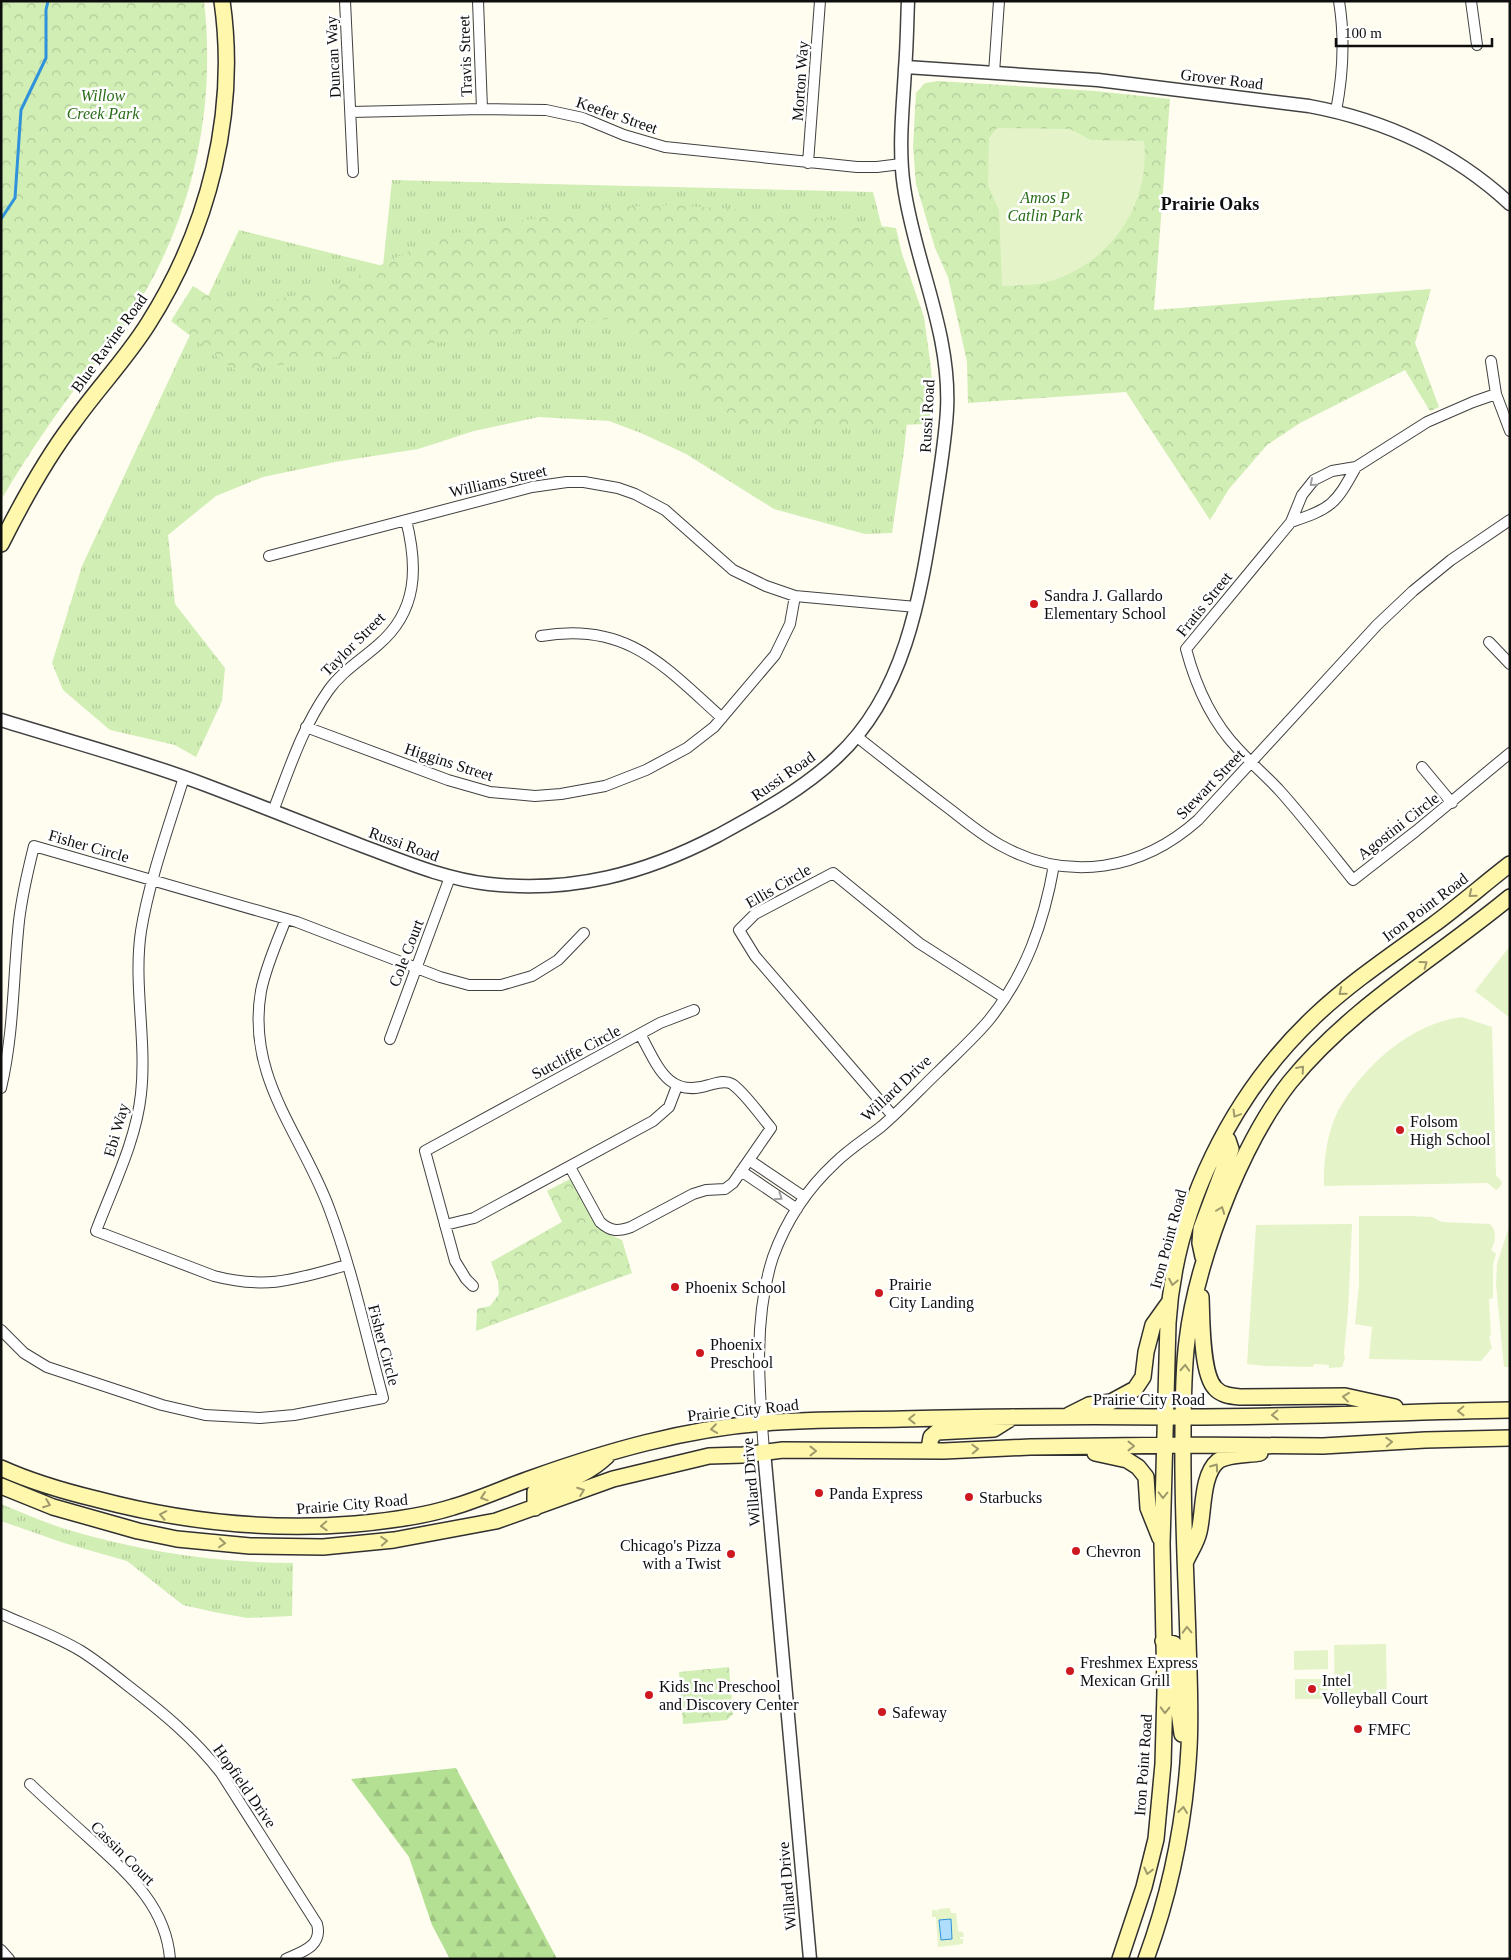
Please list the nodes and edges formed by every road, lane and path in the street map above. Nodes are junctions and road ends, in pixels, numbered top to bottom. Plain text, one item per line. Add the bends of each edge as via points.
1 (222, 1) edge
2 (345, 1) edge
3 (478, 1) edge
4 (820, 1) edge
5 (908, 1) edge
6 (999, 1) edge
7 (1340, 1) edge
8 (1471, 1) edge
9 (1477, 46) dead end
10 (906, 67) junction
11 (994, 73) junction
12 (482, 109) junction
13 (1336, 111) junction
14 (351, 112) junction
15 (808, 163) junction
16 (901, 164) junction
17 (353, 172) dead end
18 (1510, 204) edge
19 (1491, 361) dead end
20 (1496, 394) junction
21 (1510, 431) edge
22 (1356, 467) junction
23 (406, 520) junction
24 (1510, 520) edge
25 (1291, 522) junction
26 (1, 544) edge
27 (269, 556) dead end
28 (795, 596) junction
29 (916, 607) junction
30 (542, 636) dead end
31 (1489, 642) dead end
32 (1510, 664) edge
33 (722, 718) junction
34 (1, 720) edge
35 (306, 727) junction
36 (856, 736) junction
37 (1510, 753) edge
38 (1252, 762) junction
39 (1422, 767) dead end
40 (184, 777) junction
41 (1452, 803) junction
42 (273, 811) junction
43 (1510, 864) edge
44 (1054, 865) junction
45 (450, 877) junction
46 (154, 881) junction
47 (1510, 897) edge
48 (286, 919) junction
49 (584, 933) dead end
50 (416, 968) junction
51 (1005, 998) junction
52 (694, 1010) dead end
53 (640, 1034) junction
54 (390, 1039) dead end
55 (677, 1086) junction
56 (1, 1088) edge
57 (893, 1116) junction
58 (1223, 1136) junction
59 (749, 1160) junction
60 (570, 1167) junction
61 (741, 1172) junction
62 (804, 1197) junction
63 (797, 1209) junction
64 (445, 1225) junction
65 (1204, 1259) junction
66 (347, 1265) junction
67 (1199, 1275) junction
68 (474, 1286) dead end
69 (1169, 1303) junction
70 (1, 1330) edge
71 (1510, 1410) edge
72 (1411, 1412) junction
73 (1066, 1416) junction
74 (1183, 1416) junction
75 (1015, 1417) junction
76 (1164, 1417) junction
77 (762, 1423) junction
78 (1510, 1438) edge
79 (1183, 1445) junction
80 (1065, 1446) junction
81 (1164, 1446) junction
82 (1323, 1446) junction
83 (929, 1449) junction
84 (612, 1451) junction
85 (764, 1451) junction
86 (1, 1468) edge
87 (1, 1486) edge
88 (535, 1508) junction
89 (1162, 1544) junction
90 (1186, 1562) junction
91 (1, 1614) edge
92 (1163, 1640) junction
93 (1189, 1746) junction
94 (30, 1784) dead end
95 (1, 1950) edge
96 (9, 1959) edge
97 (170, 1959) edge
98 (286, 1959) edge
99 (810, 1959) edge
100 (1120, 1959) edge
101 (1146, 1959) edge

1 - 26 main road, Blue Ravine Road via 226,74 223,121 208,191 186,252 148,324 72,424 27,494
2 - 14 street, Duncan Way
3 - 12 street, Travis Street
4 - 15 street, Morton Way
5 - 10 street, Russi Road
6 - 11 street
7 - 13 street via 1343,36
8 - 9 street
10 - 11 street, Grover Road
10 - 16 street, Russi Road
11 - 13 street, Grover Road via 1098,80
12 - 14 street, Keefer Street
12 - 15 street, Keefer Street via 566,113 624,136 665,147
13 - 18 street, Grover Road via 1386,126 1445,155
14 - 17 street, Duncan Way
15 - 16 street, Keefer Street via 877,168
16 - 29 street, Russi Road via 911,225 941,333 947,384 945,438
19 - 20 street
20 - 21 street
20 - 22 street, Fratis Street via 1427,422
22 - 25 street, Fratis Street via 1330,506
22 -> 25 street, Fratis Street via 1332,471 1314,480 1302,495
23 - 27 street, Williams Street
23 - 28 street, Williams Street via 549,483 601,484 651,501 733,570
23 - 35 street, Taylor Street via 414,564 405,608 389,634 329,689
24 - 38 street, Stewart Street via 1413,591
25 - 38 street, Fratis Street via 1186,650 1208,709 1225,734
28 - 29 street, Williams Street
28 - 33 street, Higgins Street via 790,624 775,655
29 - 36 street, Russi Road via 910,632 889,684
30 - 33 street via 584,633 627,643 659,662
31 - 32 street
33 - 35 street, Higgins Street via 687,748 630,777 579,792 534,796 464,786
34 - 40 street, Russi Road
35 - 42 street, Taylor Street
36 - 44 street, Stewart Street via 1000,845
36 - 45 street, Russi Road via 837,757 769,808 643,869 579,883 543,886 488,884
37 - 41 street, Agostini Circle
38 - 41 street, Agostini Circle via 1353,880
38 - 44 street, Stewart Street via 1198,820 1156,850 1106,866
39 - 41 street
40 - 42 street, Russi Road
40 - 46 street, Ebi Way
42 - 45 street, Russi Road
43 -> 58 main road, Iron Point Road via 1316,1015 1271,1064
44 - 51 street, Willard Drive via 1036,938
45 - 50 street, Cole Court
46 - 48 street, Fisher Circle
46 - 56 street, Fisher Circle via 34,846 19,919 13,1017
46 - 66 street, Ebi Way via 144,916 140,954 142,1070 138,1112 96,1231 233,1281 268,1284
65 -> 47 main road via 1242,1161 1275,1102 1295,1076 1360,1011
48 - 50 street, Fisher Circle
48 - 66 street, Fisher Circle via 261,991 258,1011 260,1047 271,1087 328,1205
49 - 50 street, Fisher Circle via 547,968 525,979 501,985 454,982
50 - 54 street, Cole Court
51 - 57 street, Willard Drive via 976,1035
51 - 57 street, Ellis Circle via 919,943 833,872 754,914 739,930 755,956
52 - 53 street
53 - 55 street, Sutcliffe Circle via 660,1071
53 - 64 street, Sutcliffe Circle via 425,1151
55 - 59 street via 693,1089 720,1082 738,1089 771,1128
55 - 60 street via 669,1107 659,1117
57 - 62 street, Willard Drive via 835,1163
58 - 65 main road via 1231,1149 1201,1229
58 -> 69 main road, Iron Point Road via 1206,1170 1189,1217
59 - 61 street
59 - 62 street
60 - 61 street via 600,1222 606,1228 619,1231 693,1194 725,1189
60 - 64 street via 474,1218
61 -> 63 street
62 - 63 street, Willard Drive
63 - 77 street, Willard Drive via 766,1279 760,1328
64 - 68 street via 458,1269
65 - 67 main road
66 - 70 street, Fisher Circle via 383,1398 294,1415 225,1418 162,1405 47,1367 24,1353
72 -> 67 main road via 1345,1396 1224,1395 1208,1376
74 -> 67 main road via 1187,1342
69 - 73 main road via 1153,1325 1143,1377 1135,1389 1111,1402 1089,1405
69 - 76 main road, Iron Point Road
71 -> 72 main road, Prairie City Road
72 -> 74 main road, Prairie City Road
73 - 75 main road, Prairie City Road
73 - 76 main road, Prairie City Road
74 - 76 main road, Prairie City Road
74 - 79 main road
75 -> 77 main road, Prairie City Road
75 - 83 main road via 994,1429 937,1432 931,1437
76 - 81 main road, Iron Point Road
77 -> 84 main road, Prairie City Road via 710,1429
77 - 85 street, Willard Drive
82 -> 78 main road
79 - 81 main road
79 - 82 main road
79 - 90 main road
80 -> 81 main road
83 -> 80 main road
80 - 89 main road via 1078,1452 1127,1460 1138,1466 1146,1477 1148,1508
81 -> 89 main road, Iron Point Road
90 -> 82 main road via 1199,1534 1208,1478 1219,1461
85 -> 83 main road
84 -> 86 main road, Prairie City Road via 449,1508 366,1523 293,1527 218,1523 146,1512 66,1492
84 - 88 main road via 581,1476 536,1492
88 -> 85 main road via 613,1479 659,1467 709,1456
85 - 99 street, Willard Drive
87 -> 88 main road via 53,1507 138,1531 202,1542 289,1548 394,1540 496,1521
89 - 92 main road, Iron Point Road
93 -> 90 main road
91 - 98 street, Hopfield Drive via 67,1643 95,1660 162,1712 208,1756 318,1924 319,1935 313,1945
92 - 93 main road via 1174,1644 1178,1653 1180,1731
92 -> 100 main road, Iron Point Road via 1164,1730 1156,1839
101 -> 93 main road via 1164,1906 1175,1857
94 - 97 street, Cassin Court via 141,1888 162,1926
95 - 96 street

